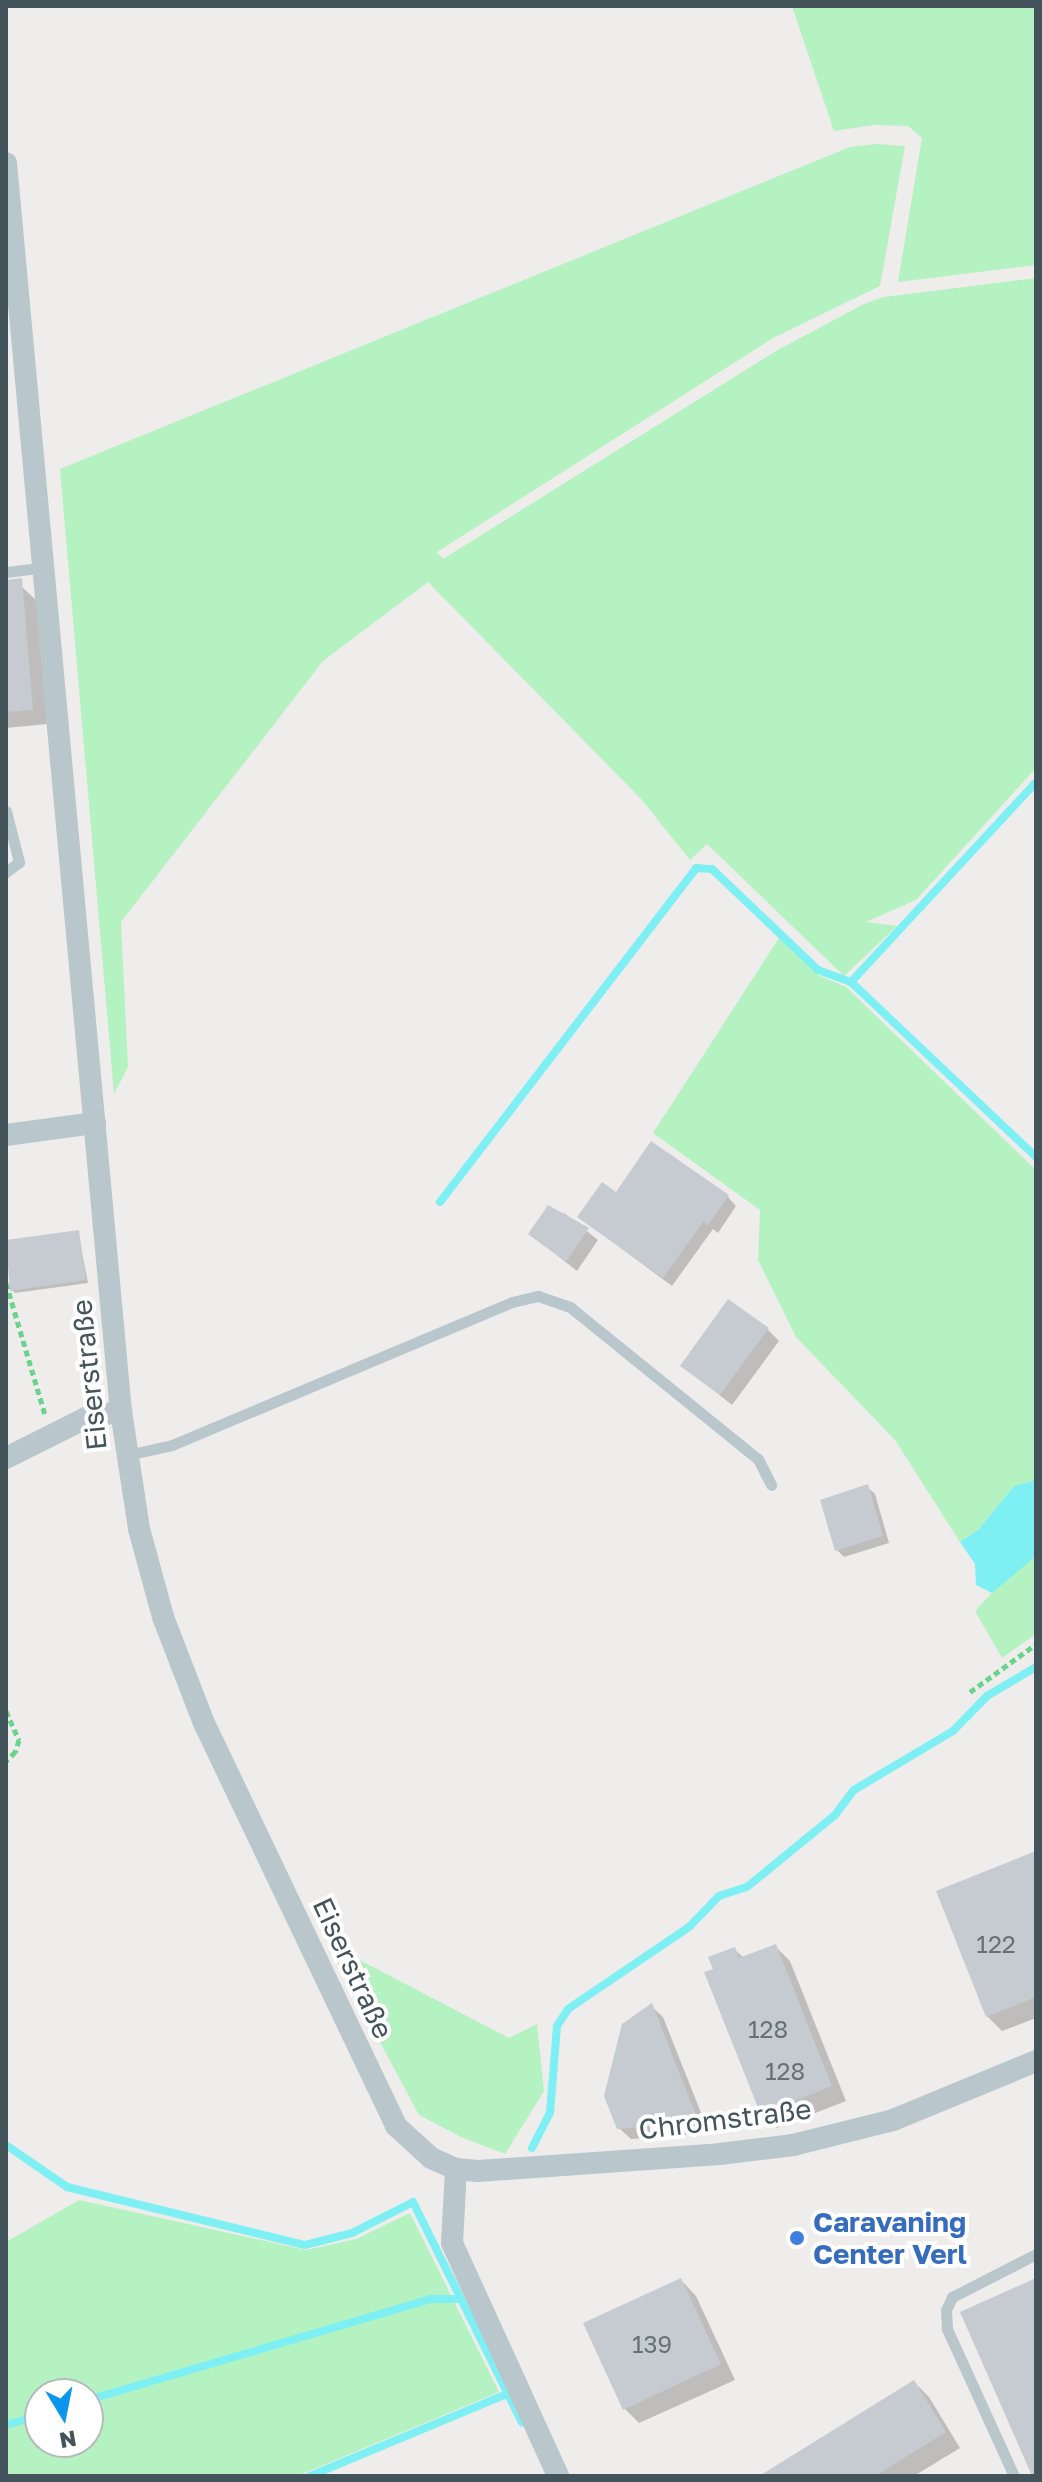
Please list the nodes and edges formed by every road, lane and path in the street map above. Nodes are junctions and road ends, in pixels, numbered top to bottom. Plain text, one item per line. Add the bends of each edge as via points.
1 (6, 163) edge
2 (44, 567) junction
3 (6, 572) edge
4 (6, 811) edge
5 (6, 872) edge
6 (95, 1123) junction
7 (6, 1135) edge
8 (6, 1283) edge
9 (121, 1411) junction
10 (51, 1435) junction
11 (126, 1455) junction
12 (6, 1458) edge
13 (771, 1485) dead end
14 (1036, 1644) edge
15 (970, 1692) dead end
16 (6, 1711) edge
17 (6, 1761) edge
18 (1036, 2061) edge
19 (456, 2169) junction
20 (1036, 2254) edge
21 (558, 2476) edge
22 (1014, 2476) edge

1 - 2 street, Eiserstraße
2 - 3 lane
2 - 6 street, Eiserstraße
4 - 5 lane via 19,862
6 - 7 street
6 - 9 street, Eiserstraße
8 - 10 path
9 - 10 street via 86,1418
9 - 11 street, Eiserstraße
10 - 12 street
11 - 13 lane via 172,1445 512,1302 538,1296 570,1307 747,1449
11 - 19 street, Eiserstraße via 163,1617 204,1723 396,2126 431,2158
14 - 15 path
16 - 17 path via 19,1740
18 - 19 street, Chromstraße via 893,2120 793,2145 506,2171
19 - 21 street via 452,2243
20 - 22 lane via 952,2297 946,2310 947,2329

